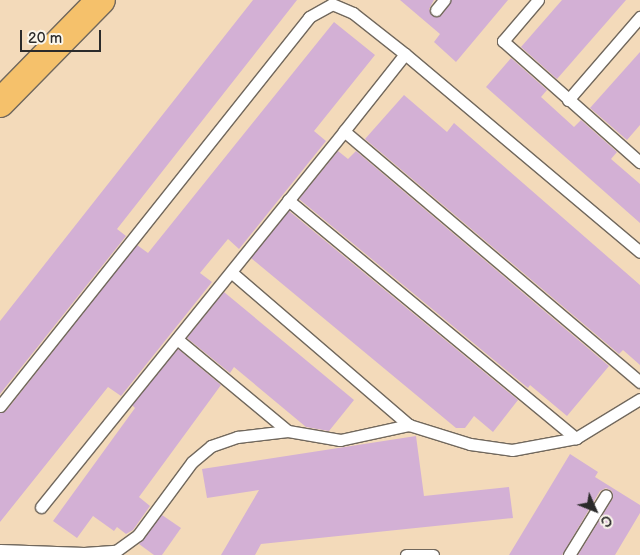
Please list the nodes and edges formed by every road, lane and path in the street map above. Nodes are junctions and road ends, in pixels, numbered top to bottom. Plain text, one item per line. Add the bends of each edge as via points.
1 (101, 0) edge
2 (444, 0) edge
3 (538, 0) edge
4 (436, 10) dead end
5 (640, 17) edge
6 (405, 54) junction
7 (568, 100) junction
8 (0, 103) edge
9 (344, 130) junction
10 (640, 162) edge
11 (288, 200) junction
12 (640, 252) edge
13 (230, 272) junction
14 (177, 339) junction
15 (640, 382) edge
16 (640, 399) edge
17 (0, 406) edge
18 (409, 425) junction
19 (288, 431) junction
20 (576, 438) junction
21 (606, 495) dead end
22 (41, 507) dead end
23 (0, 550) edge
24 (406, 555) edge
25 (433, 555) edge
26 (569, 555) edge

1 - 8 highway
2 - 4 lane
3 - 7 lane via 502,41
5 - 7 lane
6 - 9 lane
6 - 12 lane
6 - 17 lane via 352,13 332,4 309,17
7 - 10 lane
9 - 11 lane
9 - 15 lane
11 - 13 lane
11 - 20 lane
13 - 14 lane
13 - 18 lane
14 - 19 lane
14 - 22 lane
16 - 20 lane
18 - 19 lane via 340,440
18 - 20 lane via 470,444 512,450
19 - 23 lane via 237,437 212,446 192,462 138,535 116,551
21 - 26 lane
24 - 25 lane

